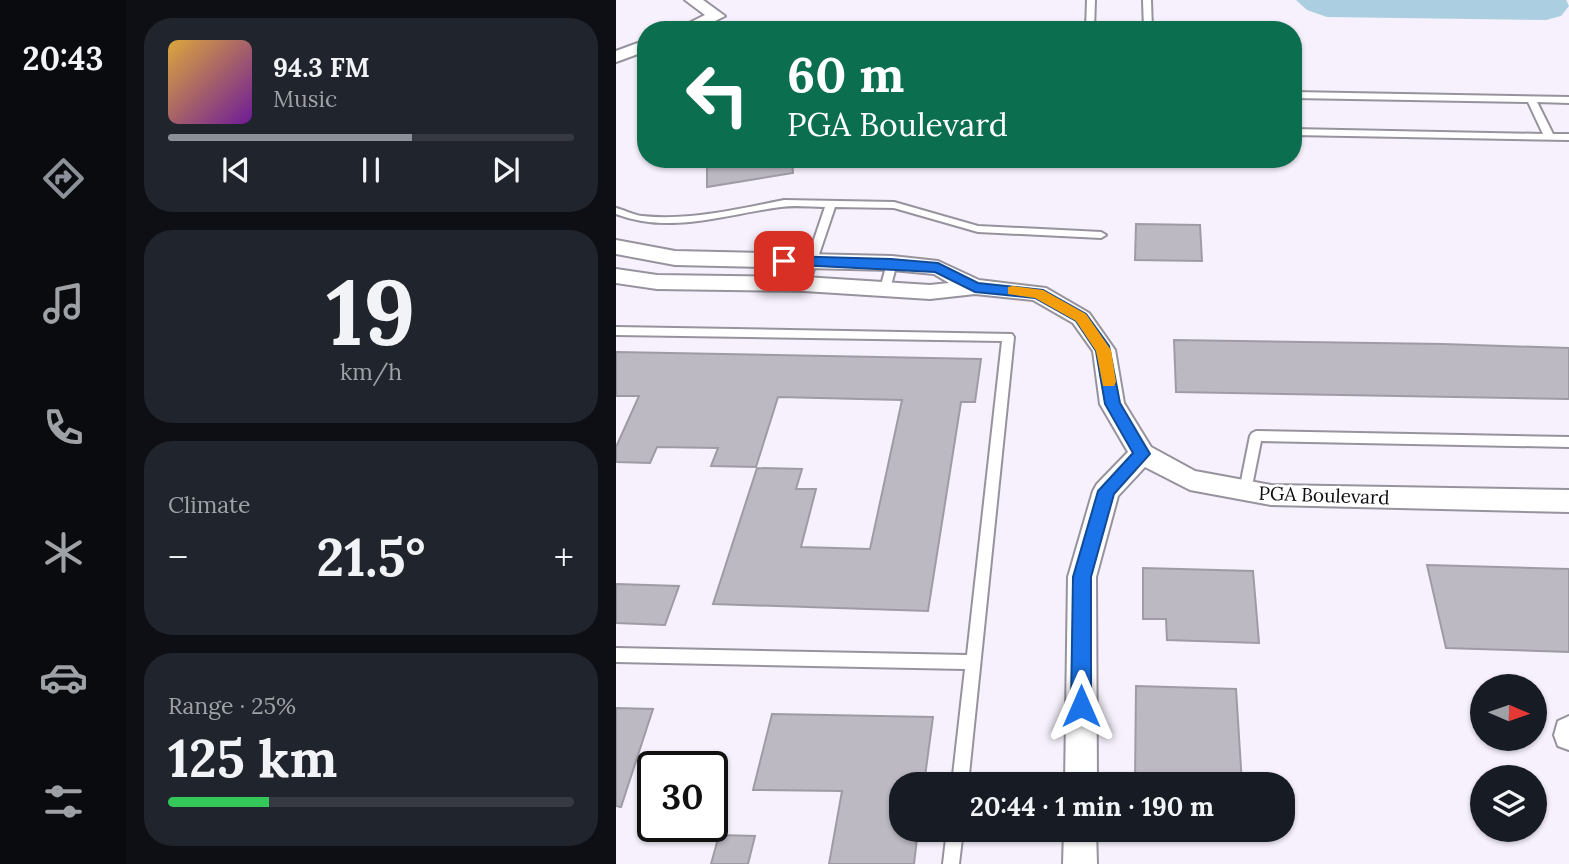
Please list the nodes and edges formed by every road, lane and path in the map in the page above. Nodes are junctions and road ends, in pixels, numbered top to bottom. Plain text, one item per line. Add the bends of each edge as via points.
1 (693, 0) edge
2 (1091, 0) edge
3 (1147, 0) edge
4 (705, 21) edge
5 (1090, 21) edge
6 (1148, 21) edge
7 (637, 49) edge
8 (616, 57) edge
9 (1302, 95) edge
10 (1531, 99) junction
11 (1569, 100) edge
12 (1302, 132) edge
13 (1549, 136) junction
14 (1569, 137) edge
15 (831, 202) junction
16 (616, 211) edge
17 (1101, 235) dead end
18 (616, 247) edge
19 (811, 261) junction
20 (891, 263) junction
21 (616, 275) edge
22 (804, 284) junction
23 (975, 287) junction
24 (885, 289) junction
25 (616, 331) edge
26 (1569, 442) edge
27 (1142, 454) junction
28 (1245, 491) junction
29 (1569, 501) edge
30 (616, 655) edge
31 (973, 662) junction
32 (961, 772) edge
33 (1081, 772) edge
34 (954, 842) edge
35 (1080, 842) edge
36 (951, 864) edge
37 (1080, 864) edge

1 - 4 street via 717,16
2 - 5 lane
3 - 6 lane
7 - 8 street
9 - 10 lane
10 - 11 lane
10 - 13 lane
12 - 13 lane
13 - 14 lane
15 - 16 lane via 784,203 677,220 638,219
15 - 17 lane via 894,205 997,232
15 - 19 lane
18 - 19 street via 675,258
19 - 20 street
19 - 22 lane
20 - 23 street via 938,268
20 - 24 lane
21 - 22 street via 657,282
22 - 24 street
23 - 24 street via 930,292
23 - 27 street via 1038,293 1081,318 1104,350 1112,404
25 - 31 lane via 1008,337
26 - 28 lane via 1256,436
27 - 28 street, PGA Boulevard via 1189,480
27 - 33 street via 1106,491 1082,577
28 - 29 street, PGA Boulevard
30 - 31 lane
31 - 32 lane
34 - 36 lane
35 - 37 street

